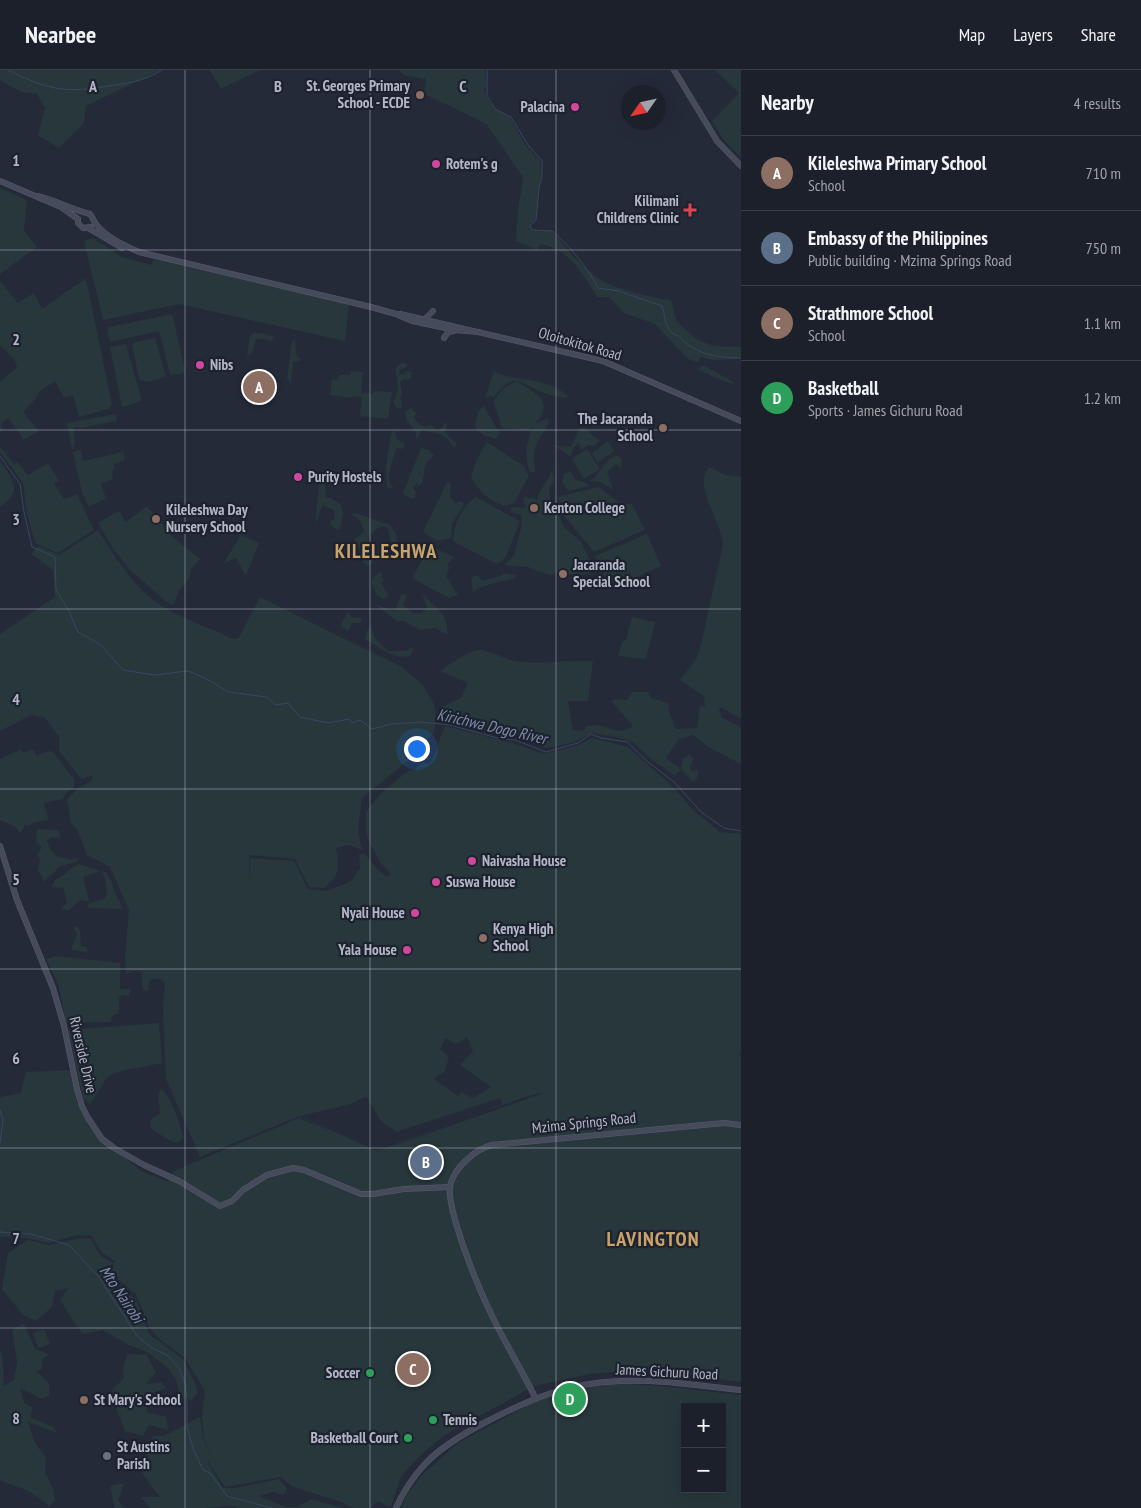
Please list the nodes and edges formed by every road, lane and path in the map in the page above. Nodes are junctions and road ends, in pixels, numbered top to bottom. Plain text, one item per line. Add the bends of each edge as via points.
1 (674, 70) edge
2 (741, 166) edge
3 (0, 181) edge
4 (37, 196) junction
5 (83, 214) junction
6 (78, 219) junction
7 (93, 220) junction
8 (88, 228) junction
9 (139, 252) junction
10 (433, 311) dead end
11 (396, 314) junction
12 (425, 320) junction
13 (455, 330) junction
14 (479, 332) junction
15 (444, 338) dead end
16 (741, 421) edge
17 (0, 846) edge
18 (741, 1125) edge
19 (450, 1187) junction
20 (741, 1390) edge
21 (535, 1398) junction
22 (396, 1508) edge

1 - 2 main road via 717,140
3 - 4 main road
4 - 5 main road via 58,201
4 - 6 main road
5 - 6 main road
5 - 7 main road via 90,214
6 - 8 main road via 80,226
7 - 8 main road
7 - 9 main road via 119,242
8 - 9 main road via 122,248
9 - 11 main road, Oloitokitok Road
10 - 12 main road
11 - 12 main road, Oloitokitok Road
11 - 13 main road, Oloitokitok Road via 412,321
12 - 14 main road, Oloitokitok Road
13 - 14 main road, Oloitokitok Road
13 - 15 main road
14 - 16 main road, Oloitokitok Road via 603,361
17 - 19 main road, Riverside Drive via 17,900 53,988 82,1106 102,1139 220,1206 267,1175 293,1168 361,1194
18 - 19 main road, Mzima Springs Road via 724,1123 492,1144 470,1156
19 - 21 main road via 454,1217 484,1299
20 - 21 main road, James Gichuru Road via 621,1380 582,1385
21 - 22 main road, James Gichuru Road via 472,1429 441,1450 416,1475

